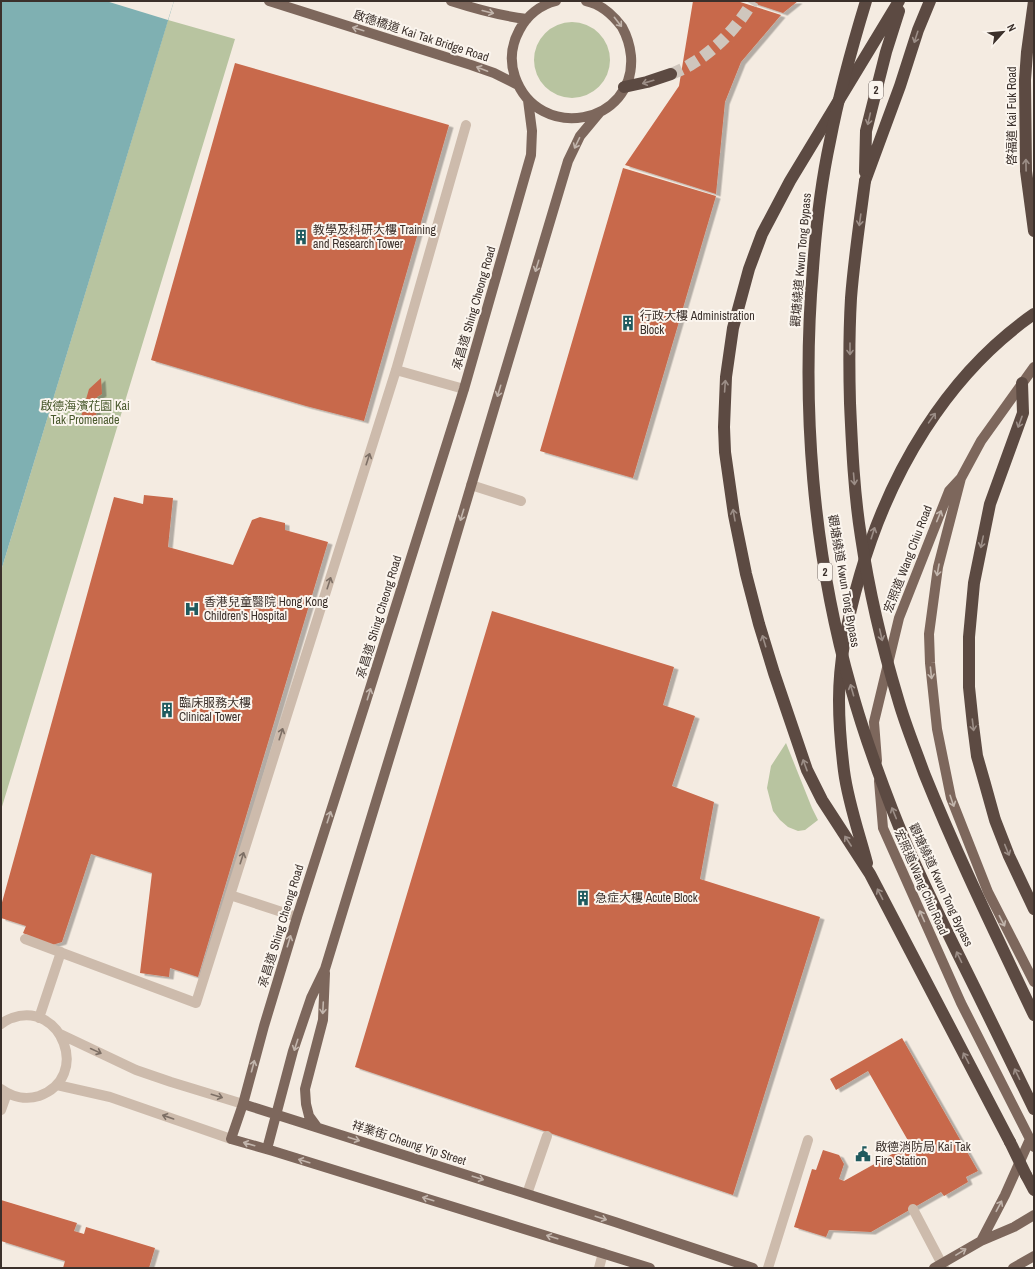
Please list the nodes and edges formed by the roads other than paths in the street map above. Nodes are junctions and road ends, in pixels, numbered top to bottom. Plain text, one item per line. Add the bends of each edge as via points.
1 (269, 1) edge
2 (451, 1) edge
3 (556, 1) edge
4 (586, 1) edge
5 (866, 1) edge
6 (901, 1) edge
7 (930, 1) edge
8 (1034, 1) edge
9 (543, 5) edge
10 (603, 5) edge
11 (527, 18) junction
12 (671, 74) tunnel mouth
13 (518, 85) junction
14 (624, 87) junction
15 (528, 100) junction
16 (600, 112) junction
17 (466, 125) dead end
18 (865, 181) junction
19 (1034, 231) edge
20 (1034, 314) edge
21 (1034, 367) edge
22 (396, 370) junction
23 (1022, 384) junction
24 (464, 389) junction
25 (962, 478) junction
26 (471, 485) junction
27 (521, 501) dead end
28 (870, 874) junction
29 (230, 895) junction
30 (1034, 909) edge
31 (296, 917) junction
32 (25, 939) dead end
33 (59, 957) junction
34 (325, 970) junction
35 (1034, 982) edge
36 (1034, 1015) edge
37 (39, 1018) junction
38 (1, 1024) edge
39 (60, 1034) junction
40 (56, 1085) junction
41 (4, 1091) edge
42 (243, 1104) junction
43 (1034, 1109) edge
44 (1, 1110) edge
45 (276, 1114) junction
46 (317, 1127) junction
47 (547, 1136) dead end
48 (231, 1139) junction
49 (808, 1140) dead end
50 (1032, 1143) edge
51 (267, 1149) junction
52 (1034, 1190) edge
53 (527, 1194) junction
54 (913, 1209) dead end
55 (1034, 1215) edge
56 (980, 1241) junction
57 (603, 1253) junction
58 (1034, 1256) edge
59 (940, 1267) edge
60 (599, 1268) edge
61 (650, 1268) edge
62 (753, 1268) edge
63 (768, 1268) edge
64 (1013, 1268) edge

13 -> 1 main road, 啟德橋道 Kai Tak Bridge Road via 471,65
2 -> 11 main road via 508,17
3 - 9 main road, 承昌道 Shing Cheong Road
4 - 10 main road, 承昌道 Shing Cheong Road
43 -> 5 highway, 觀塘繞道 Kwun Tong Bypass / 2, bridge via 910,854 892,810 851,688 824,566 810,422 809,333 812,282 820,196 829,143 852,46
6 -> 18 highway, 觀塘繞道 Kwun Tong Bypass / 2 via 866,131
28 -> 6 highway via 822,800 807,770 759,624 734,514 725,452 724,399 733,328 748,269 762,234 790,181
7 -> 18 highway
19 -> 8 highway, 啓福道 Kai Fuk Road via 1026,170 1027,52
9 - 11 main road, 承昌道 Shing Cheong Road
10 -> 14 main road, 承昌道 Shing Cheong Road via 625,32 630,47 631,63
11 - 13 main road, 承昌道 Shing Cheong Road via 513,48 513,72
12 -> 14 highway
13 - 15 main road, 承昌道 Shing Cheong Road
14 - 16 main road, 承昌道 Shing Cheong Road via 620,95
15 - 16 main road, 承昌道 Shing Cheong Road via 540,110 556,117 573,119
15 - 24 main road, 承昌道 Shing Cheong Road via 532,131 531,155
16 -> 26 main road, 承昌道 Shing Cheong Road via 580,136 568,161
17 - 22 street
18 -> 36 highway, 觀塘繞道 Kwun Tong Bypass / 2, bridge via 851,300 850,389 856,496 868,578 898,700 917,755 956,848
28 -> 20 highway via 848,792 840,720 842,658 848,619 861,570 890,491 931,420 957,385 988,352
21 - 23 main road, 宏照道 Wang Chiu Road
22 - 24 street
29 -> 22 street
23 - 25 main road, 宏照道 Wang Chiu Road via 981,441
23 -> 30 highway via 1023,413 990,504 974,582 969,637 969,687 977,756 995,820
31 -> 24 main road, 承昌道 Shing Cheong Road
25 -> 35 main road, 宏照道 Wang Chiu Road via 938,567 929,634 937,728 951,798 988,892
50 -> 25 main road, 宏照道 Wang Chiu Road via 961,1003 883,828 874,722 899,618 949,491
26 - 27 street
26 -> 34 main road, 承昌道 Shing Cheong Road
52 -> 28 highway, bridge
29 - 31 street
29 - 33 street via 196,1003
42 -> 31 main road, 承昌道 Shing Cheong Road
32 - 33 street
33 - 37 street
34 -> 45 main road, 承昌道 Shing Cheong Road via 310,998
34 -> 46 main road, 承昌道 Shing Cheong Road via 323,1020 305,1089 309,1116
37 - 38 street, 祥業街 Cheung Yip Street via 25,1015
37 - 39 street, 祥業街 Cheung Yip Street via 51,1024
39 - 40 street, 祥業街 Cheung Yip Street via 66,1047 67,1060 64,1073
39 -> 42 street, 祥業街 Cheung Yip Street via 136,1070
40 - 41 street, 祥業街 Cheung Yip Street via 46,1093 33,1098 19,1098
48 -> 40 street via 110,1097
41 - 44 street
42 - 45 main road, 祥業街 Cheung Yip Street
42 - 48 main road, 承昌道 Shing Cheong Road
45 - 46 main road, 祥業街 Cheung Yip Street
45 - 51 main road, 承昌道 Shing Cheong Road
46 -> 53 main road, 祥業街 Cheung Yip Street
47 - 53 street
51 -> 48 main road
49 - 63 street
56 -> 50 main road
57 -> 51 main road
53 -> 62 main road, 祥業街 Cheung Yip Street
54 - 59 street
55 - 56 main road via 1014,1227
59 -> 56 main road
57 - 60 street
57 - 61 main road
58 - 64 main road

